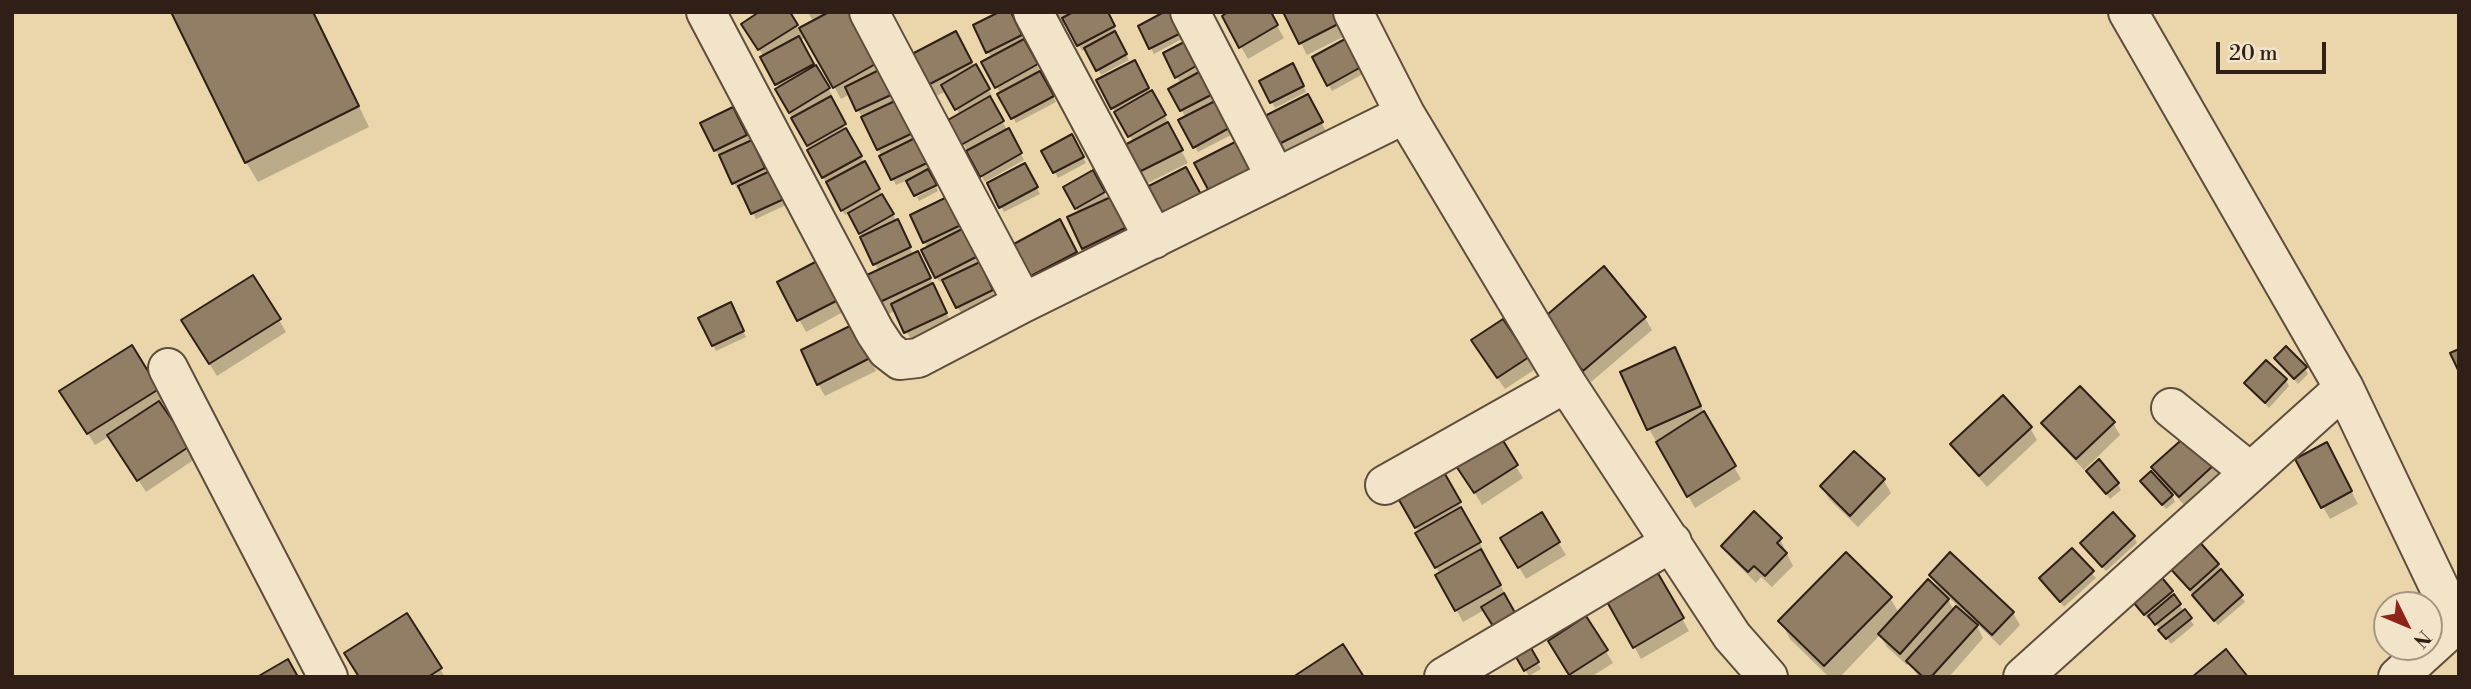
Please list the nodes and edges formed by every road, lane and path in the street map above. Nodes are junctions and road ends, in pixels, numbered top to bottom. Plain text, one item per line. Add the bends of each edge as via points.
1 (706, 12) edge
2 (869, 12) edge
3 (1033, 12) edge
4 (1190, 12) edge
5 (1353, 12) edge
6 (2128, 12) edge
7 (1405, 114) junction
8 (1276, 178) junction
9 (1154, 239) junction
10 (1023, 303) junction
11 (168, 368) dead end
12 (1566, 383) junction
13 (2344, 388) junction
14 (2171, 408) dead end
15 (2250, 472) junction
16 (1385, 485) dead end
17 (1672, 542) junction
18 (2457, 627) edge
19 (328, 677) edge
20 (1444, 677) edge
21 (1768, 677) edge
22 (2023, 677) edge
23 (2398, 677) edge

1 - 10 street via 887,350 900,360 918,358
2 - 10 street
3 - 9 street
4 - 8 street
5 - 7 street
6 - 13 street
7 - 8 street
7 - 12 street
8 - 9 street
9 - 10 street
11 - 19 street
12 - 16 street
12 - 17 street
13 - 15 street
13 - 18 street
14 - 15 street
15 - 22 street
17 - 20 street
17 - 21 street via 1732,636
18 - 23 street

